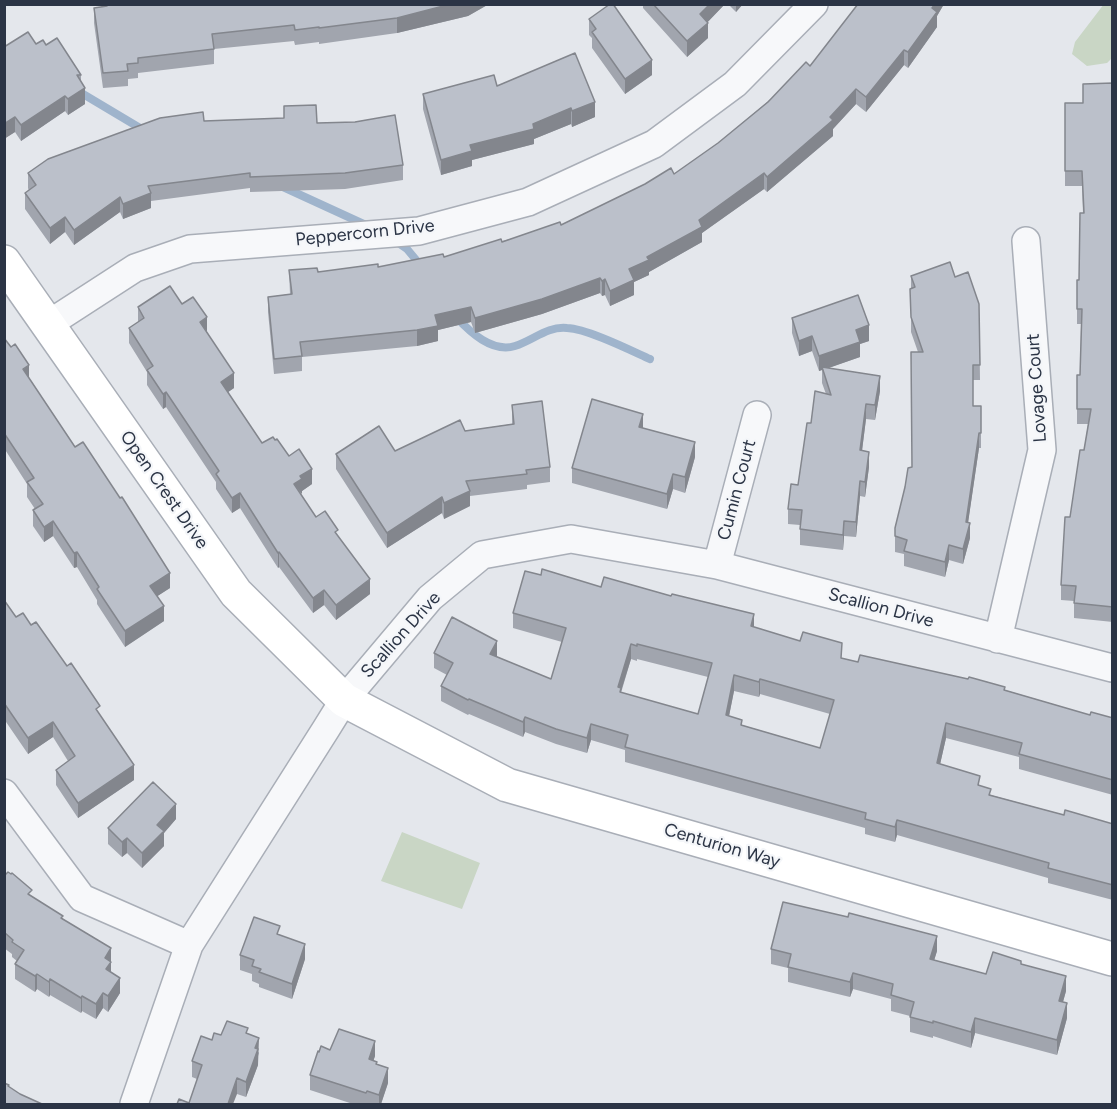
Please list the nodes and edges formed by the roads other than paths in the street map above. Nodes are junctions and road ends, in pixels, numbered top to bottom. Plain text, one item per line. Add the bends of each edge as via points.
1 (814, 4) edge
2 (1026, 241) dead end
3 (4, 262) edge
4 (48, 325) junction
5 (757, 415) dead end
6 (717, 565) junction
7 (998, 639) junction
8 (1113, 668) edge
9 (344, 699) junction
10 (4, 793) edge
11 (189, 945) junction
12 (1113, 959) edge
13 (134, 1104) edge

1 - 4 street, Peppercorn Drive via 735,84 654,144 528,202 419,231 190,249 135,268
2 - 7 street, Lovage Court via 1042,450
3 - 4 street, Open Crest Drive
4 - 9 street, Open Crest Drive via 236,593
5 - 6 street, Cumin Court
6 - 7 street, Scallion Drive
6 - 9 street, Scallion Drive via 571,539 482,555 430,598
7 - 8 street, Scallion Drive
9 - 11 street, Scallion Drive
9 - 12 street, Centurion Way via 507,785
10 - 11 street via 82,898
11 - 13 street, Scallion Drive

